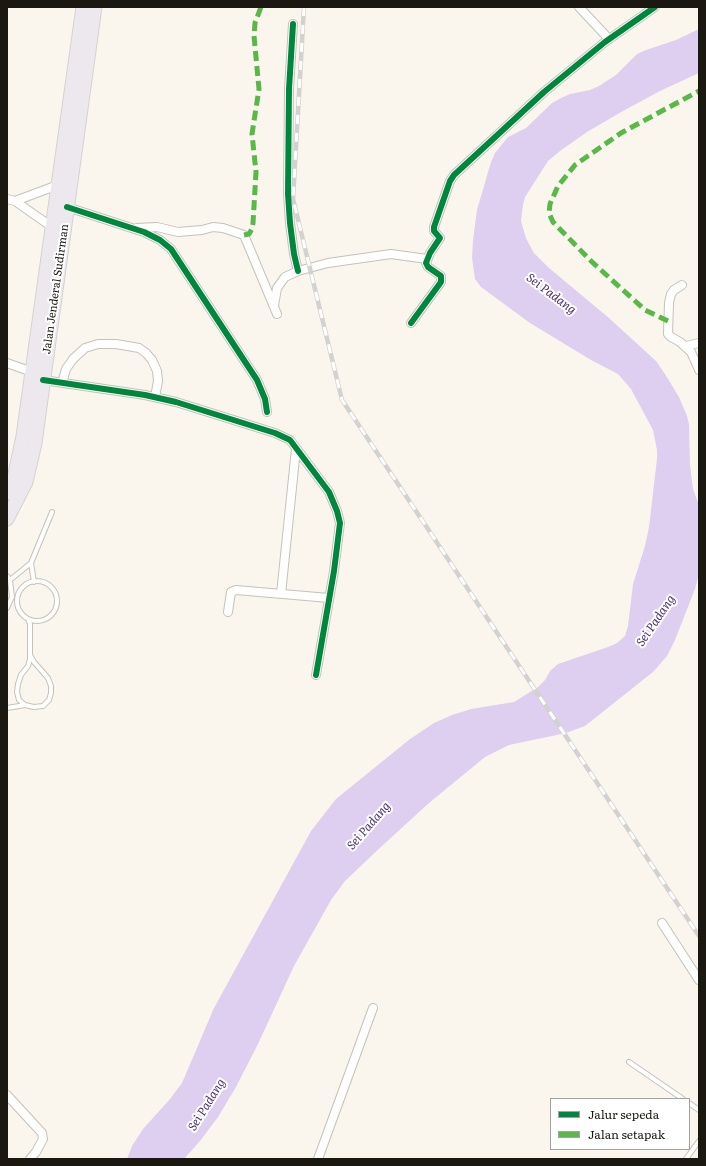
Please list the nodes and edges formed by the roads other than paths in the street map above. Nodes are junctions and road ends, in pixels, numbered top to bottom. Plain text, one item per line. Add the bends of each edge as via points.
1 (83, 7) edge
2 (95, 7) edge
3 (579, 7) edge
4 (656, 7) edge
5 (293, 24) dead end
6 (609, 40) junction
7 (64, 186) junction
8 (11, 200) edge
9 (67, 207) junction
10 (58, 228) junction
11 (134, 228) junction
12 (427, 259) junction
13 (298, 271) junction
14 (682, 285) dead end
15 (411, 323) dead end
16 (699, 343) edge
17 (686, 346) junction
18 (7, 363) edge
19 (699, 370) edge
20 (32, 372) junction
21 (43, 380) junction
22 (62, 383) junction
23 (155, 397) junction
24 (267, 412) dead end
25 (296, 449) junction
26 (7, 493) edge
27 (52, 512) dead end
28 (7, 519) edge
29 (31, 563) junction
30 (8, 578) edge
31 (34, 582) junction
32 (281, 594) junction
33 (12, 597) junction
34 (329, 598) junction
35 (18, 606) junction
36 (7, 608) edge
37 (228, 612) dead end
38 (28, 619) junction
39 (30, 655) junction
40 (316, 674) dead end
41 (25, 705) junction
42 (7, 708) edge
43 (662, 923) dead end
44 (699, 980) edge
45 (373, 1008) dead end
46 (629, 1062) dead end
47 (7, 1095) edge
48 (682, 1098) edge
49 (690, 1104) edge
50 (699, 1110) edge
51 (699, 1141) edge
52 (30, 1159) edge
53 (318, 1159) edge
54 (686, 1159) edge

1 - 7 main road, Jalan Jenderal Sudirman
2 - 7 main road, Jalan Jenderal Sudirman
3 - 6 street
4 - 6 street
5 - 13 street via 289,89 288,194
6 - 12 street via 544,92 454,175 434,227 440,238
7 - 8 street
7 - 9 main road, Jalan Jenderal Sudirman
7 - 10 main road, Jalan Jenderal Sudirman
8 - 10 street
9 - 10 main road, Jalan Jenderal Sudirman
9 - 11 street
10 - 20 main road, Jalan Jenderal Sudirman
10 - 21 main road, Jalan Jenderal Sudirman
11 - 13 street via 157,227 178,232 213,227 244,235 275,310 277,288 286,277
11 - 24 street via 160,240 171,249 257,380
12 - 13 street via 391,254 328,263
12 - 15 street via 426,266 441,276 441,282
14 - 17 street via 671,294 668,334
16 - 17 street
17 - 19 street
18 - 20 street
20 - 26 main road, Jalan Jenderal Sudirman via 23,436 15,474
21 - 22 street
21 - 28 main road, Jalan Jenderal Sudirman via 35,443 26,482
22 - 23 street
22 - 23 street via 66,369 85,348 98,344 116,344 139,348 152,360 158,381
23 - 25 street via 275,433 290,440
25 - 32 street
25 - 34 street via 329,492 340,523
27 - 29 lane
29 - 30 lane
29 - 31 lane
30 - 33 lane
31 - 35 lane via 19,593
31 - 38 lane via 49,585 57,597 57,604 55,612 43,621
32 - 34 street
32 - 37 street via 236,590 231,592
33 - 35 lane
33 - 36 lane
34 - 40 street
35 - 38 lane
38 - 39 lane
39 - 41 lane via 28,666 18,684 20,700
39 - 41 lane via 48,678 52,693 43,706
41 - 42 lane
43 - 44 street
45 - 53 street
46 - 48 lane
47 - 52 street via 42,1133 43,1139
49 - 50 lane
51 - 54 lane

